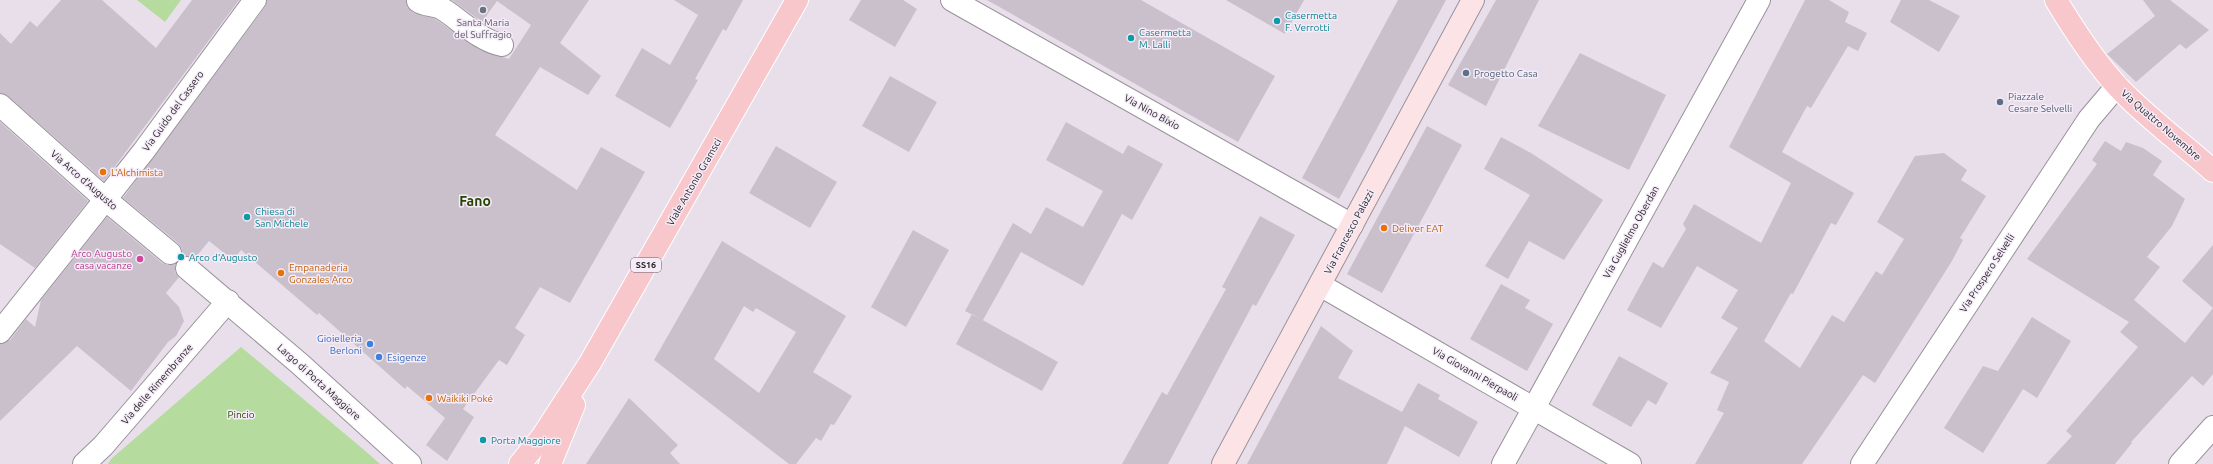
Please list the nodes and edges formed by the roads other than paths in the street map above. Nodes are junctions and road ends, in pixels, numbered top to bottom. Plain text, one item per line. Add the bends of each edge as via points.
1 (255, 0) edge
2 (797, 0) edge
3 (952, 0) edge
4 (1474, 0) edge
5 (1759, 0) edge
6 (2056, 0) edge
7 (421, 3) edge
8 (502, 45) dead end
9 (2117, 86) junction
10 (0, 105) edge
11 (2213, 171) edge
12 (105, 199) junction
13 (1352, 225) junction
14 (170, 253) dead end
15 (187, 268) dead end
16 (1320, 285) junction
17 (228, 301) junction
18 (0, 332) edge
19 (590, 363) junction
20 (1534, 408) junction
21 (2213, 427) edge
22 (84, 464) edge
23 (410, 464) edge
24 (520, 464) edge
25 (550, 464) edge
26 (1223, 464) edge
27 (1503, 464) edge
28 (1630, 464) edge
29 (1862, 464) edge
30 (2180, 464) edge

1 - 12 street, Via Guido del Cassero via 143,152
2 - 19 main road, Viale Antonio Gramsci / SS16
3 - 13 street, Via Nino Bixio
4 - 13 street, Via Francesco Palazzi
5 - 20 street, Via Guglielmo Oberdan
6 - 9 main road, Via Quattro Novembre via 2073,29
7 - 8 street via 439,7 490,43
9 - 11 main road, Via Quattro Novembre
9 - 29 street, Via Prospero Selvelli via 2085,125
10 - 12 street, Via Arco d'Augusto
12 - 14 street, Via Arco d'Augusto
12 - 18 street, Via Guido del Cassero
13 - 16 street, Via Francesco Palazzi
15 - 17 street
16 - 20 street, Via Giovanni Pierpaoli
16 - 26 street, Via Francesco Palazzi
17 - 22 street, Via delle Rimembranze via 103,446
17 - 23 street, Largo di Porta Maggiore
19 - 24 main road, Viale Antonio Gramsci / SS16 via 542,437
19 - 25 main road, Viale Antonio Gramsci / SS16
20 - 27 street, Via Guglielmo Oberdan
20 - 28 street, Via Giovanni Pierpaoli
21 - 30 street

